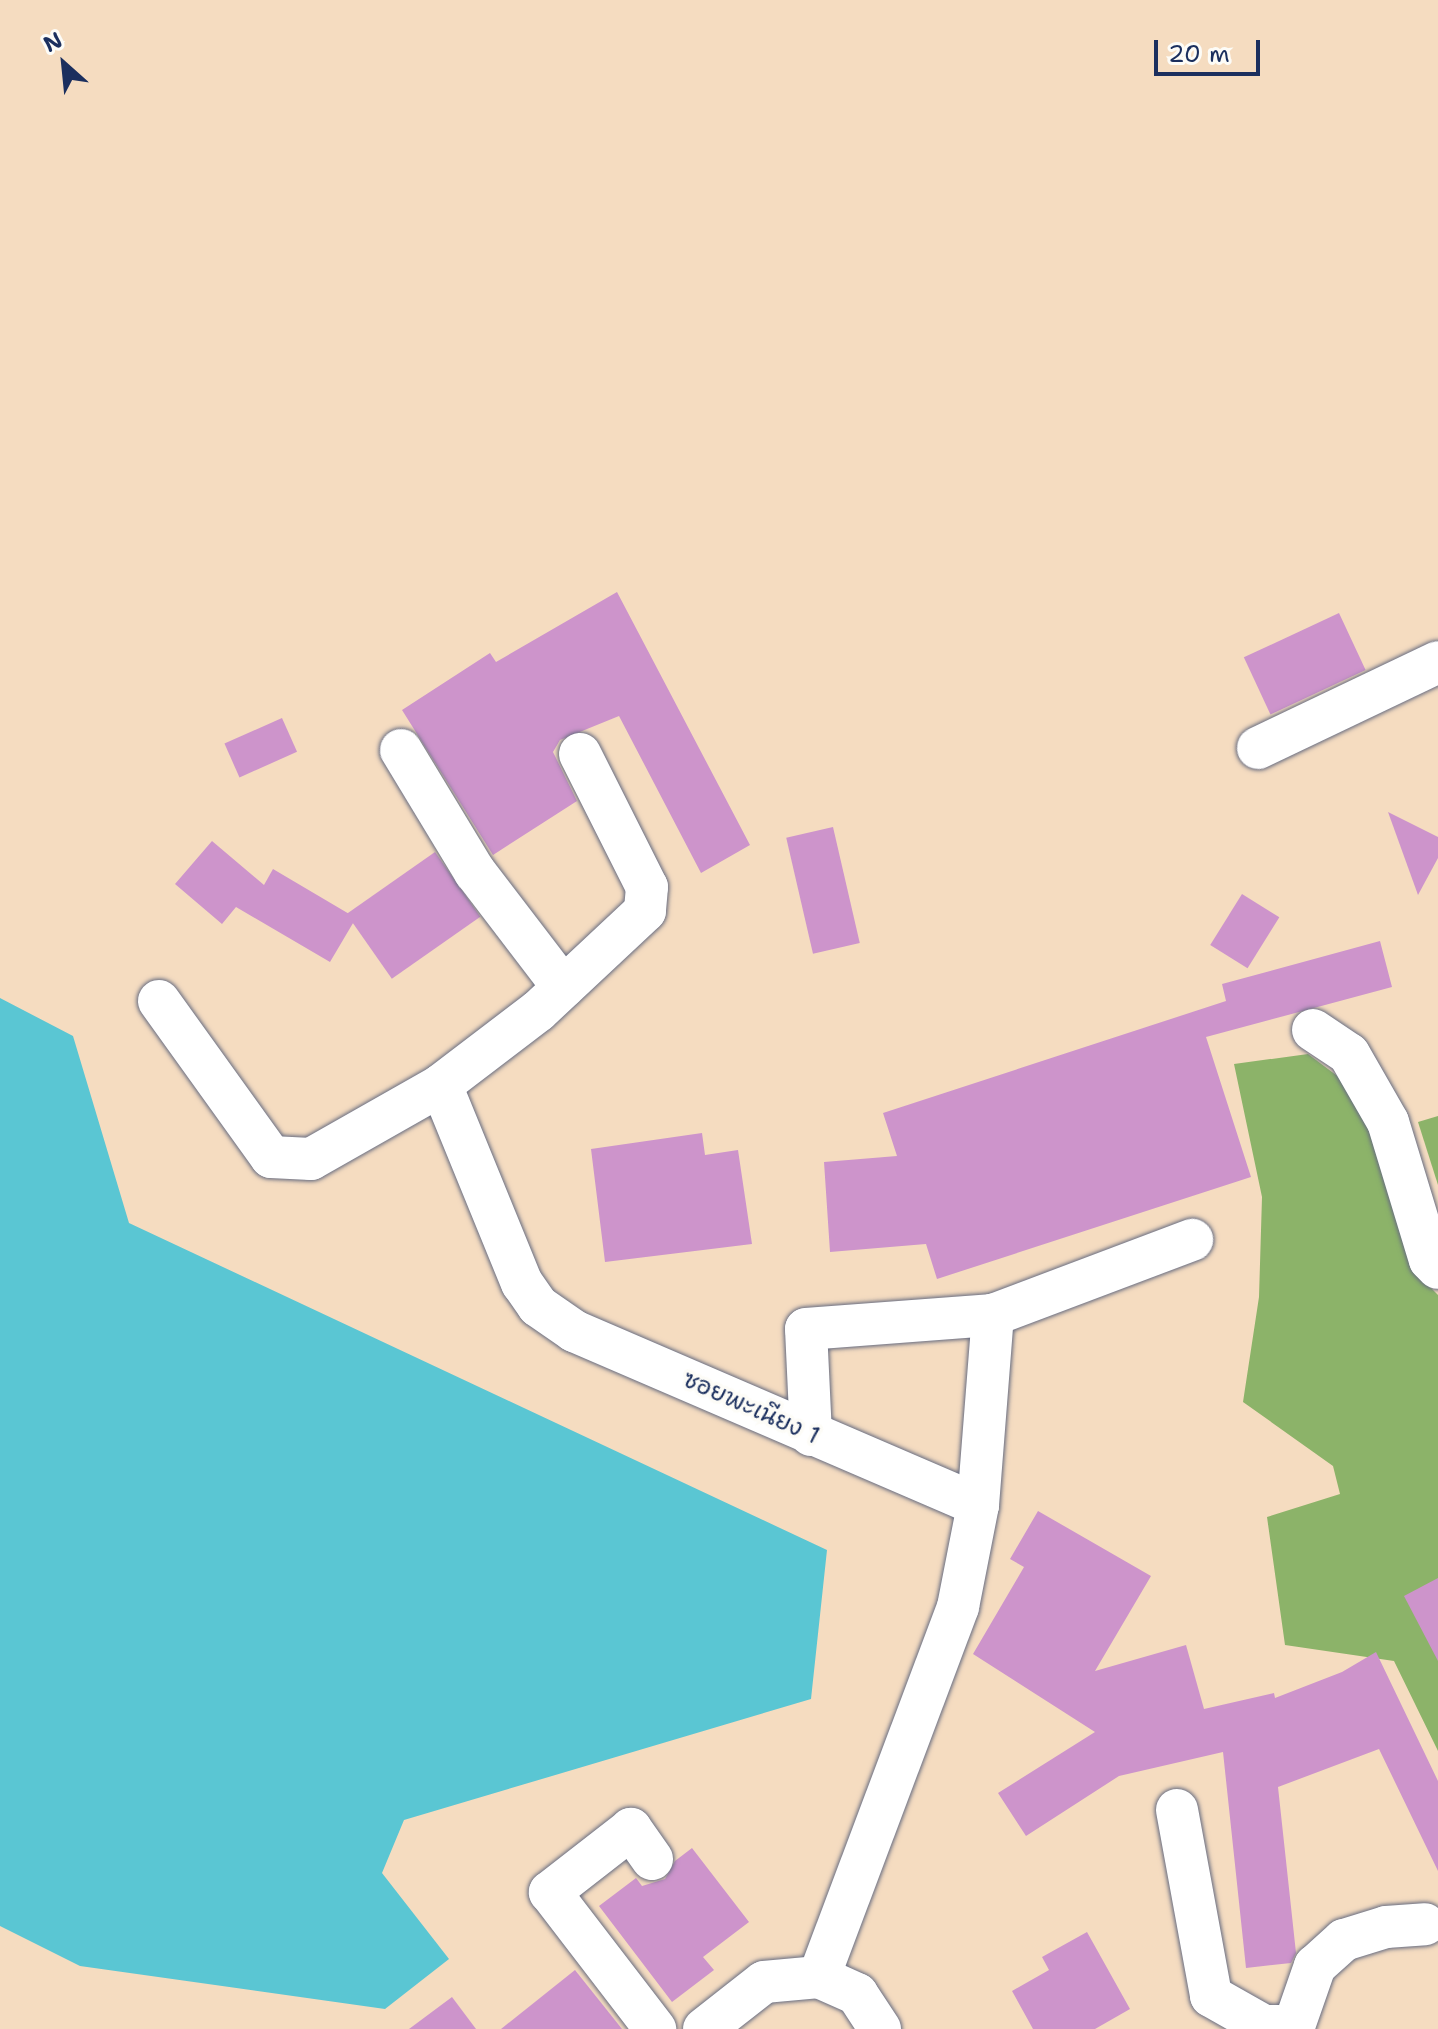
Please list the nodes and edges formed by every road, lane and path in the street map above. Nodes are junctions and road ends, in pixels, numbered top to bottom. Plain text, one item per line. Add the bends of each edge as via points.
1 (1438, 662) edge
2 (1258, 748) dead end
3 (401, 750) dead end
4 (580, 754) dead end
5 (563, 987) junction
6 (159, 1001) dead end
7 (1313, 1030) dead end
8 (441, 1085) junction
9 (1192, 1240) dead end
10 (1438, 1268) edge
11 (993, 1315) junction
12 (811, 1435) junction
13 (978, 1505) junction
14 (1177, 1810) dead end
15 (652, 1859) dead end
16 (1425, 1924) dead end
17 (819, 1977) junction
18 (1292, 2028) edge
19 (655, 2029) edge
20 (704, 2029) edge
21 (880, 2029) edge

1 - 2 street
3 - 5 street via 475,872
4 - 5 street via 647,887 645,911
5 - 8 street
6 - 8 street via 271,1157 311,1159
7 - 10 street via 1349,1054 1388,1122 1430,1260
8 - 12 street, ซอยพะเนียง 1 via 522,1283 538,1306 574,1331
9 - 11 street
11 - 12 street via 806,1329
11 - 13 street
12 - 13 street, ซอยพะเนียง 1
13 - 17 street via 958,1607
14 - 18 street via 1211,1996 1264,2026
15 - 19 street via 631,1829 550,1892
16 - 18 street via 1386,1927 1344,1940 1315,1966
17 - 20 street via 764,1982
17 - 21 street via 857,1994

